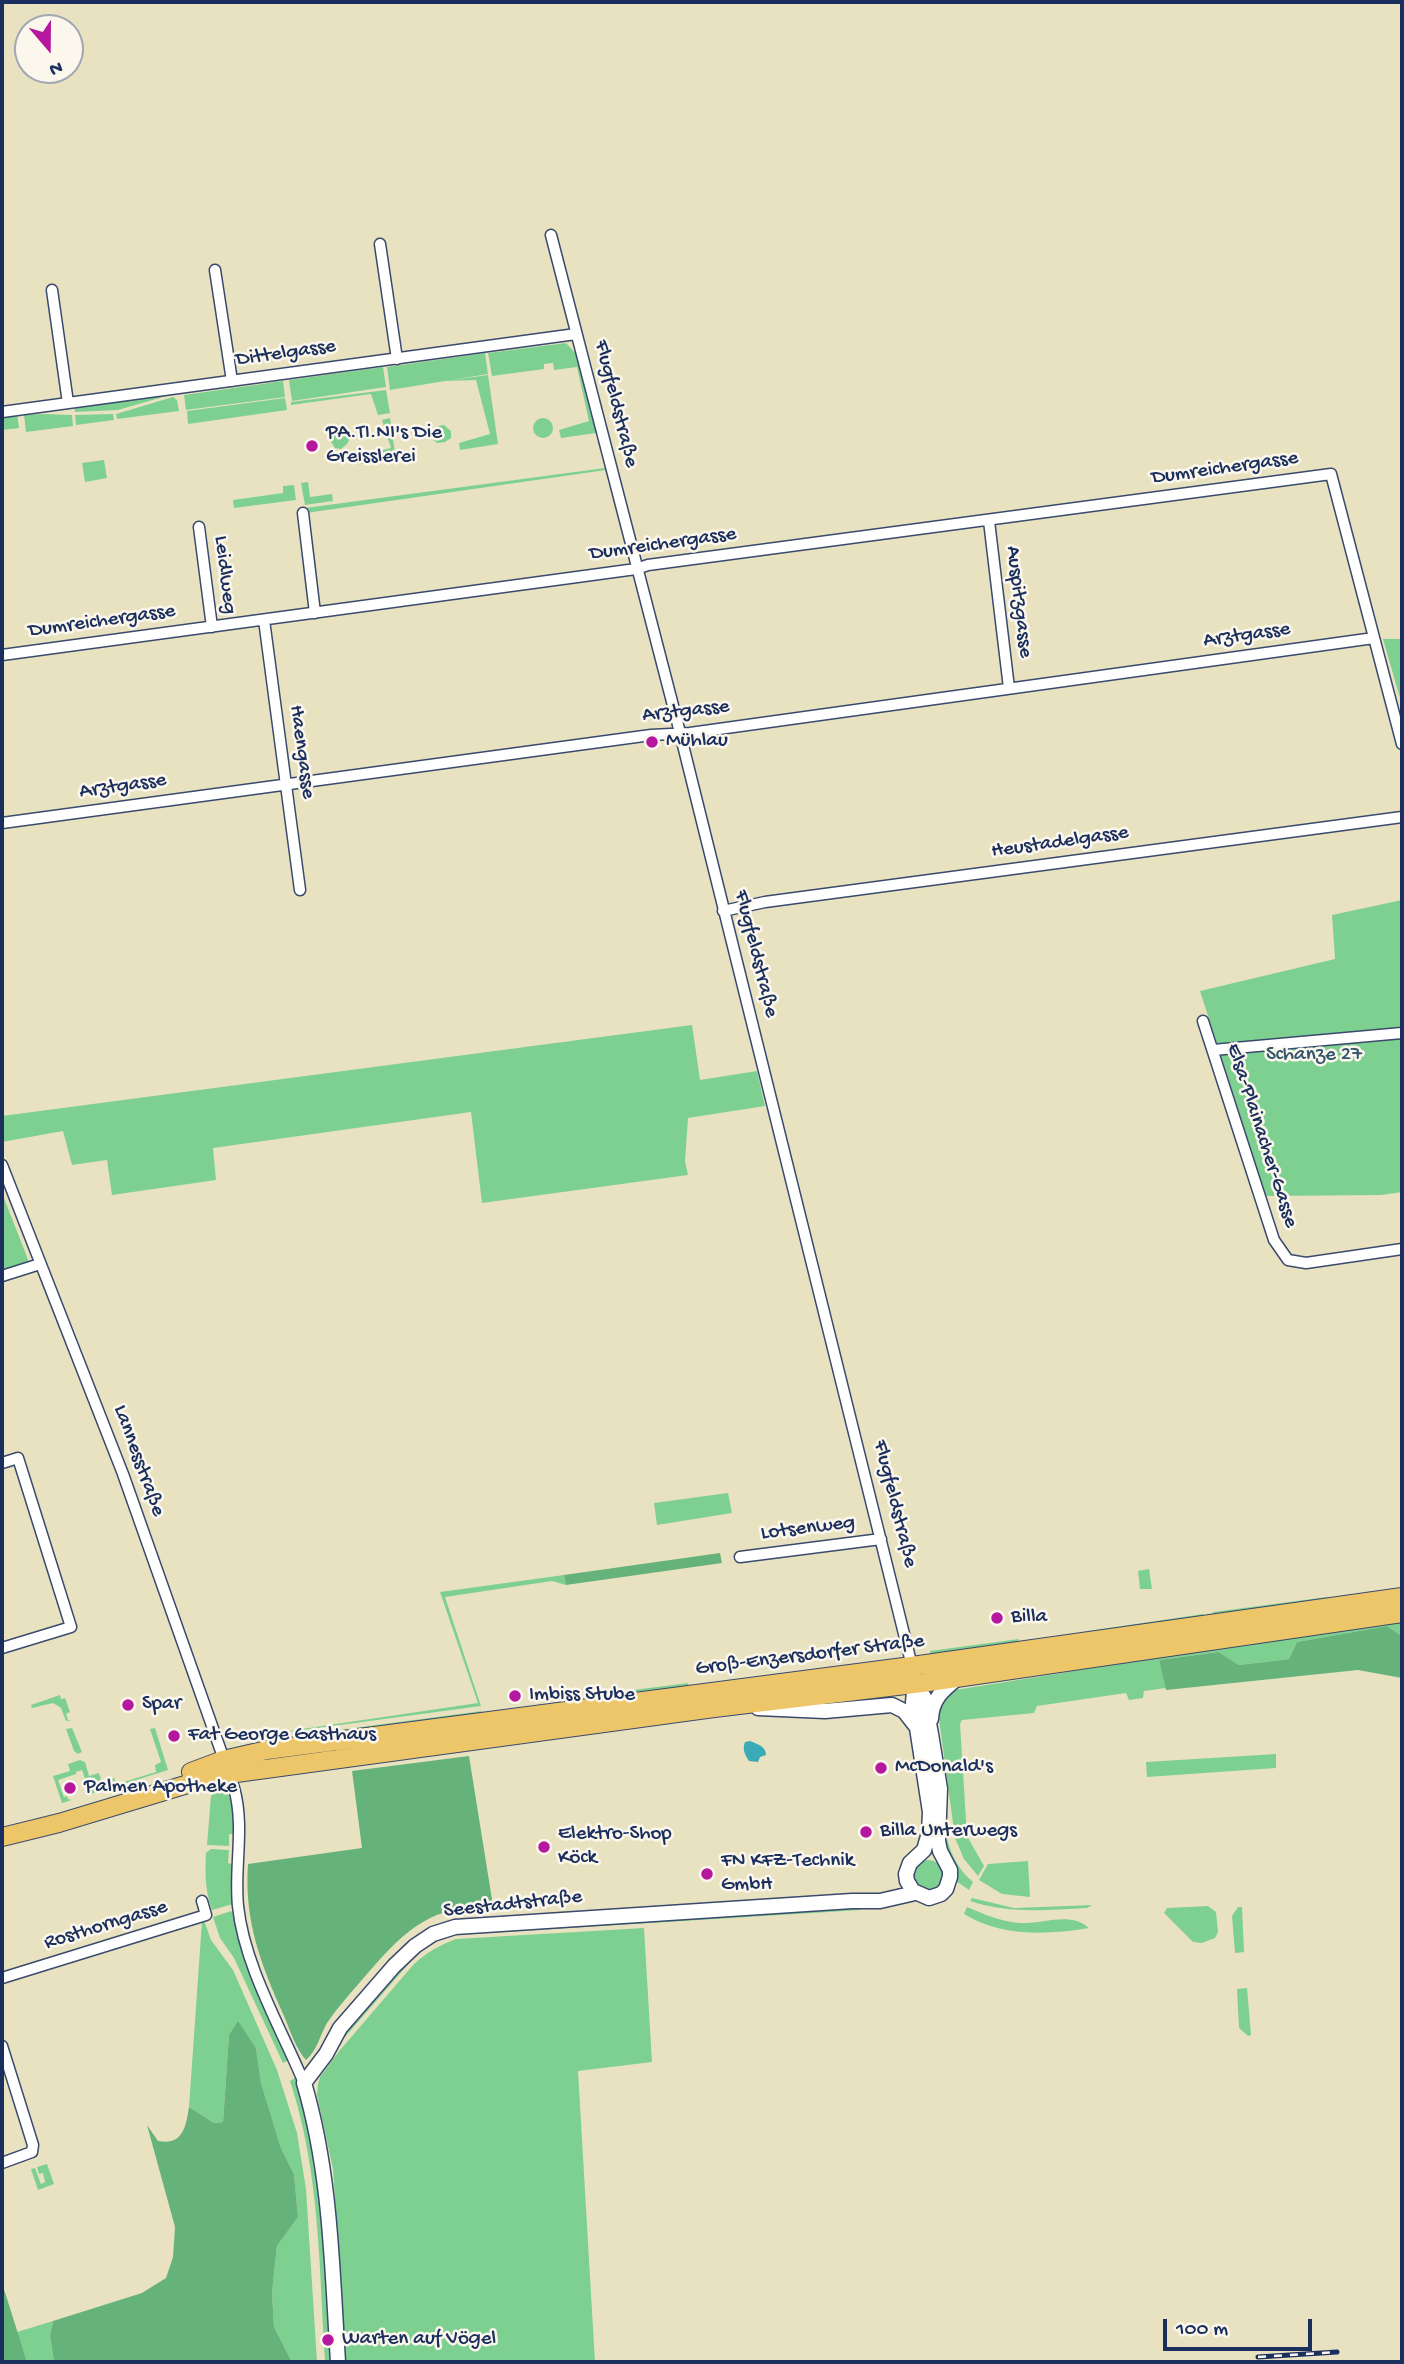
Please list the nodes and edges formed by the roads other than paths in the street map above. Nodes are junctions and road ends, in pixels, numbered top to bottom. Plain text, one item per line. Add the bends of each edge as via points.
1 (551, 235) dead end
2 (380, 244) dead end
3 (215, 270) dead end
4 (51, 290) dead end
5 (576, 334) junction
6 (397, 359) junction
7 (232, 381) junction
8 (68, 403) junction
9 (2, 412) edge
10 (303, 513) dead end
11 (989, 521) junction
12 (199, 527) dead end
13 (636, 569) junction
14 (315, 613) junction
15 (264, 620) junction
16 (212, 627) junction
17 (1374, 638) junction
18 (2, 655) edge
19 (1009, 688) junction
20 (678, 732) junction
21 (1402, 744) edge
22 (286, 785) junction
23 (1402, 817) edge
24 (2, 823) edge
25 (300, 890) dead end
26 (723, 911) junction
27 (1203, 1021) dead end
28 (1402, 1033) edge
29 (1213, 1050) junction
30 (2, 1165) edge
31 (1402, 1249) edge
32 (40, 1264) junction
33 (2, 1276) edge
34 (2, 1463) edge
35 (881, 1539) junction
36 (740, 1557) dead end
37 (1402, 1597) edge
38 (1402, 1613) edge
39 (2, 1648) edge
40 (912, 1666) junction
41 (960, 1677) junction
42 (915, 1684) junction
43 (714, 1708) junction
44 (916, 1726) junction
45 (931, 1734) junction
46 (226, 1767) junction
47 (2, 1837) edge
48 (915, 1858) junction
49 (944, 1860) junction
50 (906, 1878) junction
51 (915, 1893) junction
52 (202, 1900) dead end
53 (867, 1900) junction
54 (2, 1978) edge
55 (2, 2046) edge
56 (304, 2082) junction
57 (2, 2163) edge
58 (338, 2362) edge

1 - 5 street, Flugfeldstraße
2 - 6 street
3 - 7 street
4 - 8 street
5 - 6 street, Dittelgasse
5 - 13 street, Flugfeldstraße
6 - 7 street, Dittelgasse
7 - 8 street, Dittelgasse
8 - 9 street, Dittelgasse
10 - 14 street
11 - 13 street, Dumreichergasse
11 - 17 street, Dumreichergasse via 1331,474
11 - 19 street, Auspitzgasse
12 - 16 street, Leidlweg
13 - 14 street, Dumreichergasse
13 - 20 street, Flugfeldstraße
14 - 15 street, Dumreichergasse
15 - 16 street, Dumreichergasse
15 - 22 street, Haengasse
16 - 18 street, Dumreichergasse
17 - 19 street, Arztgasse
17 - 21 street
19 - 20 street, Arztgasse
20 - 22 street, Arztgasse
20 - 26 street, Flugfeldstraße
22 - 24 street, Arztgasse
22 - 25 street, Haengasse
23 - 26 street, Heustadelgasse
26 - 35 street, Flugfeldstraße
27 - 29 street, Elsa-Plainacher-Gasse
28 - 29 street
29 - 31 street, Elsa-Plainacher-Gasse via 1274,1240 1288,1260 1306,1263
30 - 32 street, Lannesstraße
32 - 33 street
32 - 46 street, Lannesstraße via 123,1474
34 - 39 street via 18,1458 71,1627
35 - 36 street, Lotsenweg
35 - 40 street, Flugfeldstraße
37 - 40 main road, Groß-Enzersdorfer Straße
38 - 41 main road, Groß-Enzersdorfer Straße
40 - 42 street, Flugfeldstraße
40 - 46 main road, Groß-Enzersdorfer Straße via 267,1750
41 - 42 main road, Groß-Enzersdorfer Straße
41 - 45 street via 934,1701
42 - 43 main road, Groß-Enzersdorfer Straße
42 - 44 street
42 - 45 street, Seestadtstraße via 924,1697
43 - 44 street via 825,1711 892,1705
43 - 46 main road, Groß-Enzersdorfer Straße
44 - 48 street via 930,1812 924,1850
45 - 49 street, Seestadtstraße via 940,1788 938,1841
46 - 47 main road via 65,1812
46 - 56 street, Lannesstraße via 240,1822 238,1906 247,1949
48 - 49 street via 927,1854
48 - 50 street
49 - 51 street, Seestadtstraße via 950,1870 946,1889 929,1898
50 - 51 street
50 - 53 street, Seestadtstraße
51 - 53 street, Seestadtstraße
52 - 54 street, Rosthorngasse via 206,1915
53 - 56 street, Seestadtstraße via 455,1927 432,1934 394,1966 340,2028
55 - 57 street via 33,2145 32,2152
56 - 58 street via 325,2172

